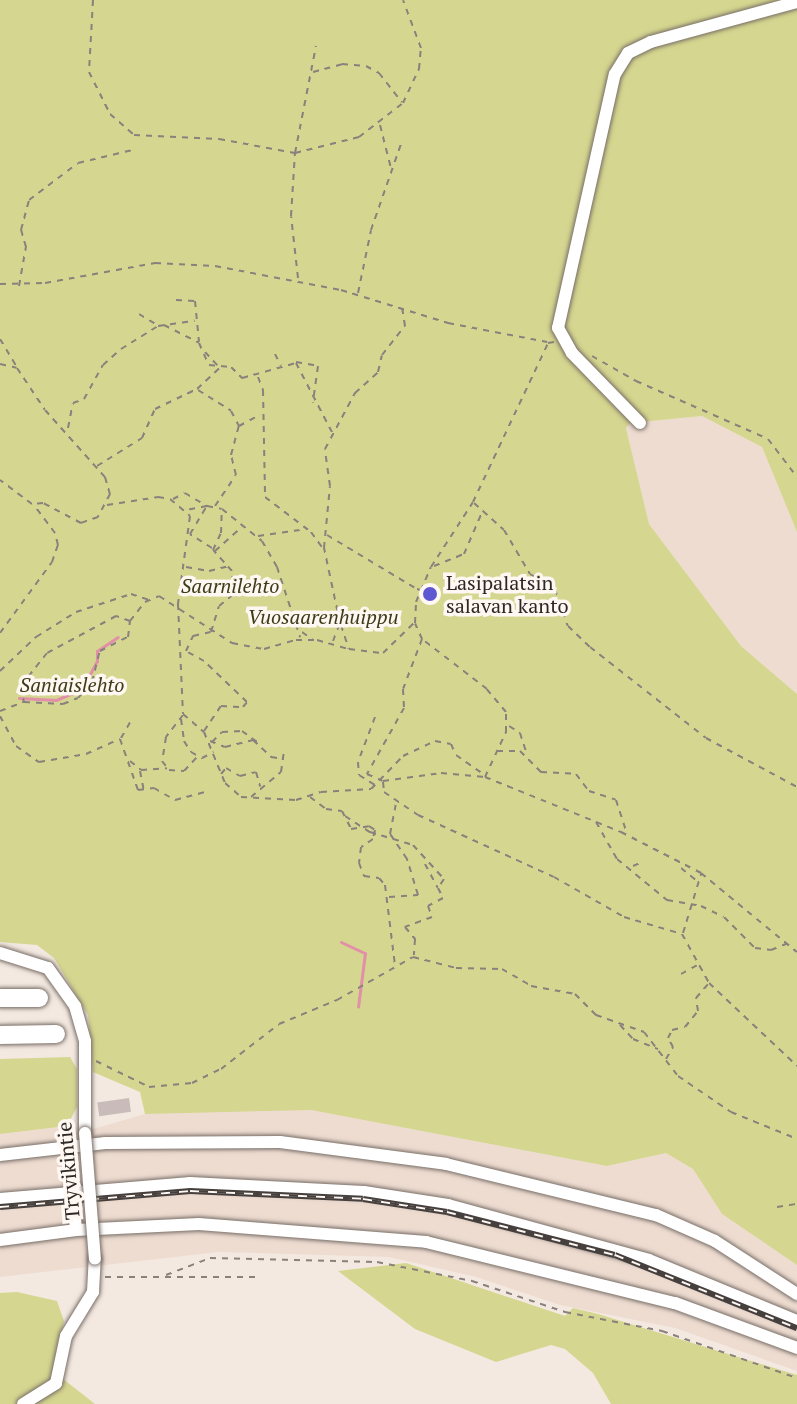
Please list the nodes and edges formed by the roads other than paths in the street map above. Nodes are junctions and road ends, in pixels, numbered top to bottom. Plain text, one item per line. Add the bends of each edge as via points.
1 (797, 2) edge
2 (640, 423) dead end
3 (0, 953) edge
4 (0, 998) edge
5 (39, 998) dead end
6 (56, 1034) dead end
7 (0, 1035) edge
8 (69, 1146) junction
9 (0, 1155) edge
10 (72, 1190) junction
11 (0, 1199) edge
12 (76, 1230) junction
13 (0, 1240) edge
14 (794, 1292) edge
15 (778, 1312) junction
16 (797, 1321) edge
17 (797, 1348) edge
18 (23, 1404) edge

1 - 2 lane via 685,28 628,53 615,74 559,319 563,340
3 - 18 lane, Tryvikintie, bridge via 39,962 56,978 81,1020 85,1054 96,1277 66,1336 56,1383
4 - 5 highway
6 - 7 highway
8 - 9 lane
8 - 10 lane
8 - 14 lane via 280,1142 446,1164 656,1215 715,1241
10 - 11 lane
10 - 12 lane
10 - 15 lane via 190,1183 279,1186 448,1205 638,1257
12 - 13 lane
12 - 17 lane via 199,1224 426,1242 675,1303
14 - 15 lane
15 - 16 lane

